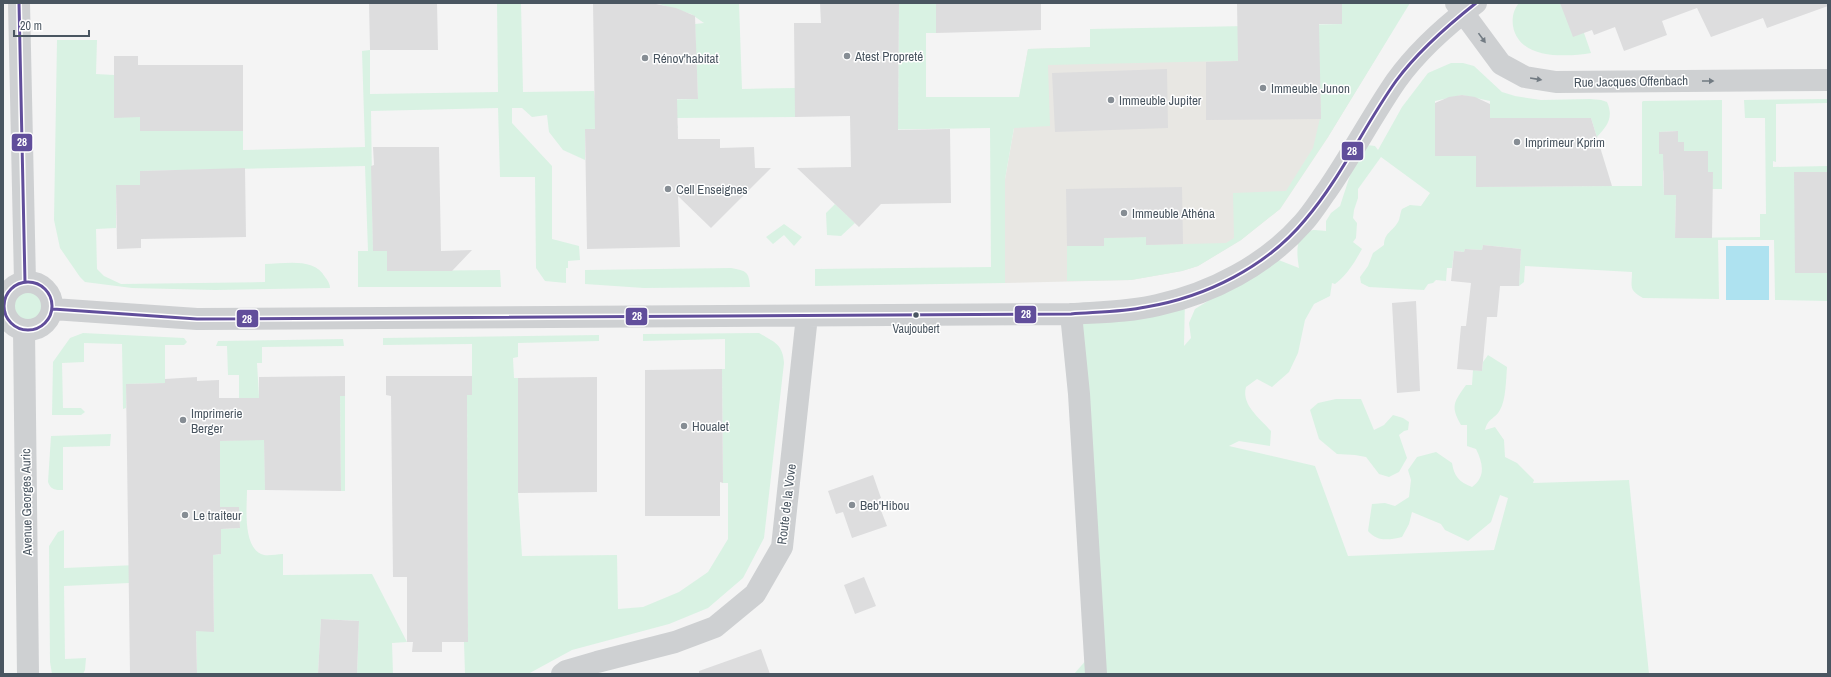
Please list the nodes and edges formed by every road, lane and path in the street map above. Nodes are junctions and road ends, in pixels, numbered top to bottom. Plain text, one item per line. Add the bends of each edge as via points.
1 (19, 3) edge
2 (1465, 6) edge
3 (1828, 80) edge
4 (25, 282) junction
5 (4, 303) edge
6 (53, 309) junction
7 (1071, 314) junction
8 (807, 316) junction
9 (24, 330) junction
10 (28, 674) edge
11 (562, 674) edge
12 (1096, 674) edge

1 - 4 street
2 -> 3 street, Rue Jacques Offenbach via 1501,64 1525,77 1556,82
2 - 7 street via 1396,81 1337,175 1303,223 1261,260 1210,288 1157,306
4 - 5 street via 11,289
4 - 6 street via 39,284 46,289
5 - 9 street via 7,318
6 - 8 street via 198,318
6 - 9 street via 46,323 32,330
7 - 8 street
7 - 12 street via 1079,394
8 - 11 street, Route de la Vove via 782,547 755,594 715,627 675,642 597,662
9 - 10 street, Avenue Georges Auric

